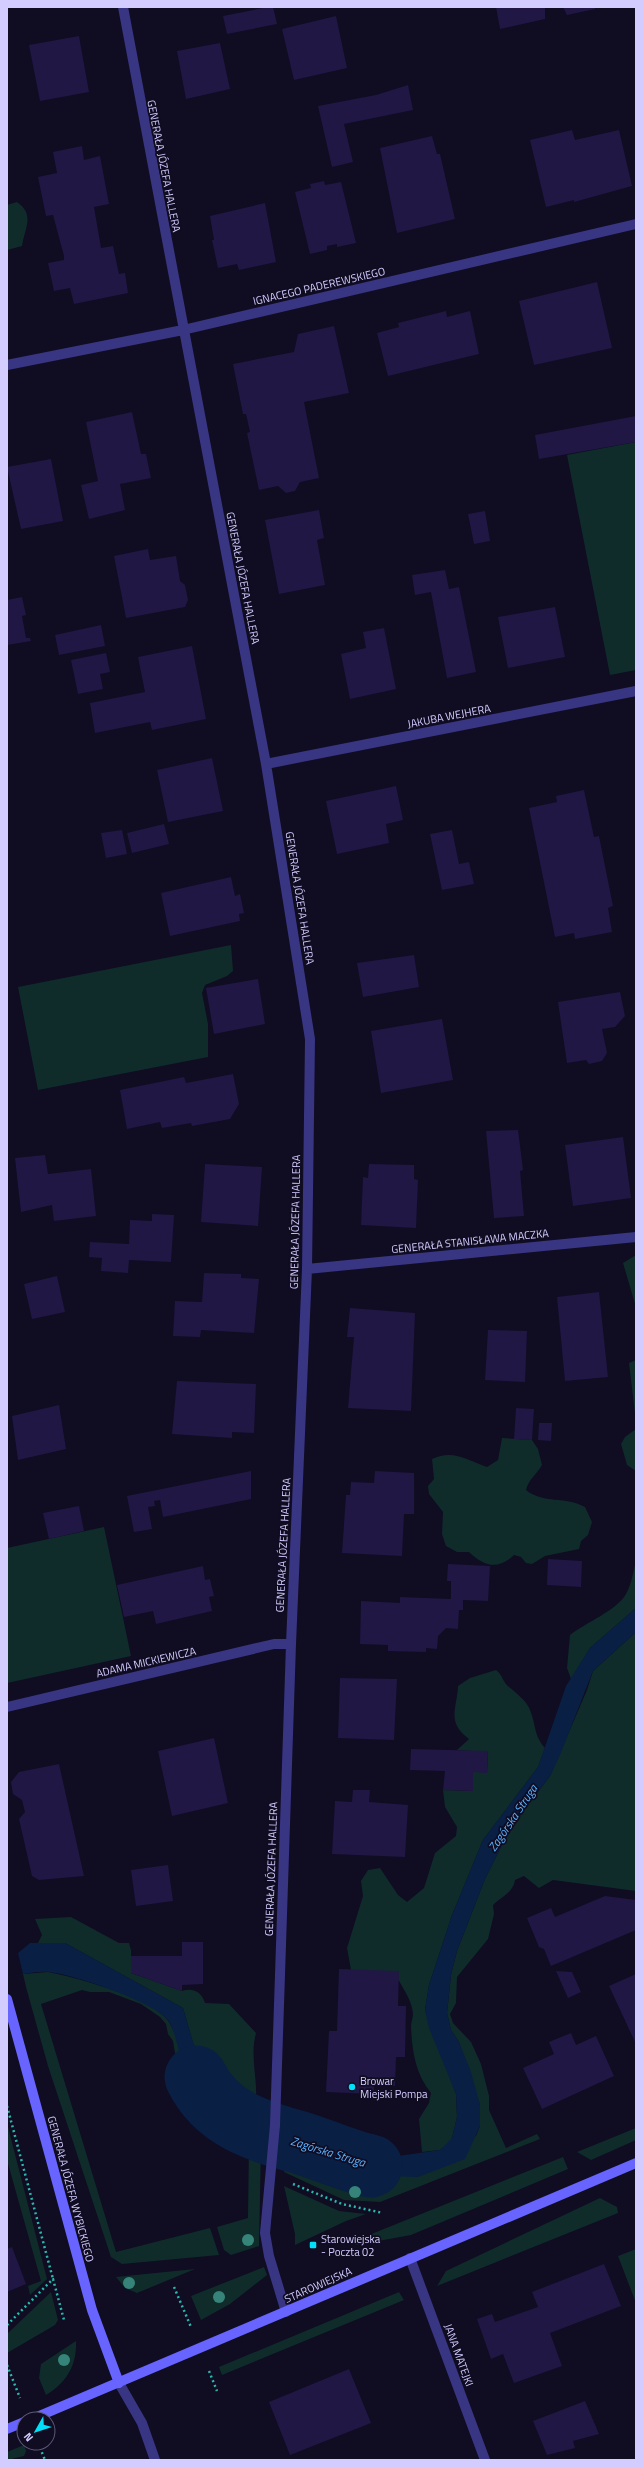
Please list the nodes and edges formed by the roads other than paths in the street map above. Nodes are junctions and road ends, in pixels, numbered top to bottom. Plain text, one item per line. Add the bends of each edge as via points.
1 (122, 7) edge
2 (636, 224) edge
3 (183, 330) junction
4 (7, 365) edge
5 (636, 691) edge
6 (266, 764) junction
7 (636, 1237) edge
8 (307, 1269) junction
9 (291, 1644) junction
10 (7, 1707) edge
11 (8, 2002) edge
12 (636, 2163) edge
13 (410, 2258) junction
14 (286, 2312) junction
15 (119, 2383) junction
16 (51, 2411) edge
17 (155, 2460) edge
18 (485, 2460) edge

1 - 3 street, GENERAŁA JÓZEFA HALLERA
2 - 3 street, IGNACEGO PADEREWSKIEGO
3 - 4 street, IGNACEGO PADEREWSKIEGO
3 - 6 street, GENERAŁA JÓZEFA HALLERA
5 - 6 street, JAKUBA WEJHERA
6 - 8 street, GENERAŁA JÓZEFA HALLERA via 310,1039
7 - 8 street, GENERAŁA STANISŁAWA MACZKA
8 - 9 street, GENERAŁA JÓZEFA HALLERA
9 - 10 street, ADAMA MICKIEWICZA via 274,1644
9 - 14 street, GENERAŁA JÓZEFA HALLERA via 274,2148 269,2174 265,2233 269,2256
11 - 15 main road, GENERAŁA JÓZEFA WYBICKIEGO via 92,2310
12 - 13 main road, STAROWIEJSKA
13 - 14 main road, STAROWIEJSKA
13 - 18 street, JANA MATEJKI
14 - 15 main road, STAROWIEJSKA
15 - 16 main road, STAROWIEJSKA
15 - 17 street via 142,2423

